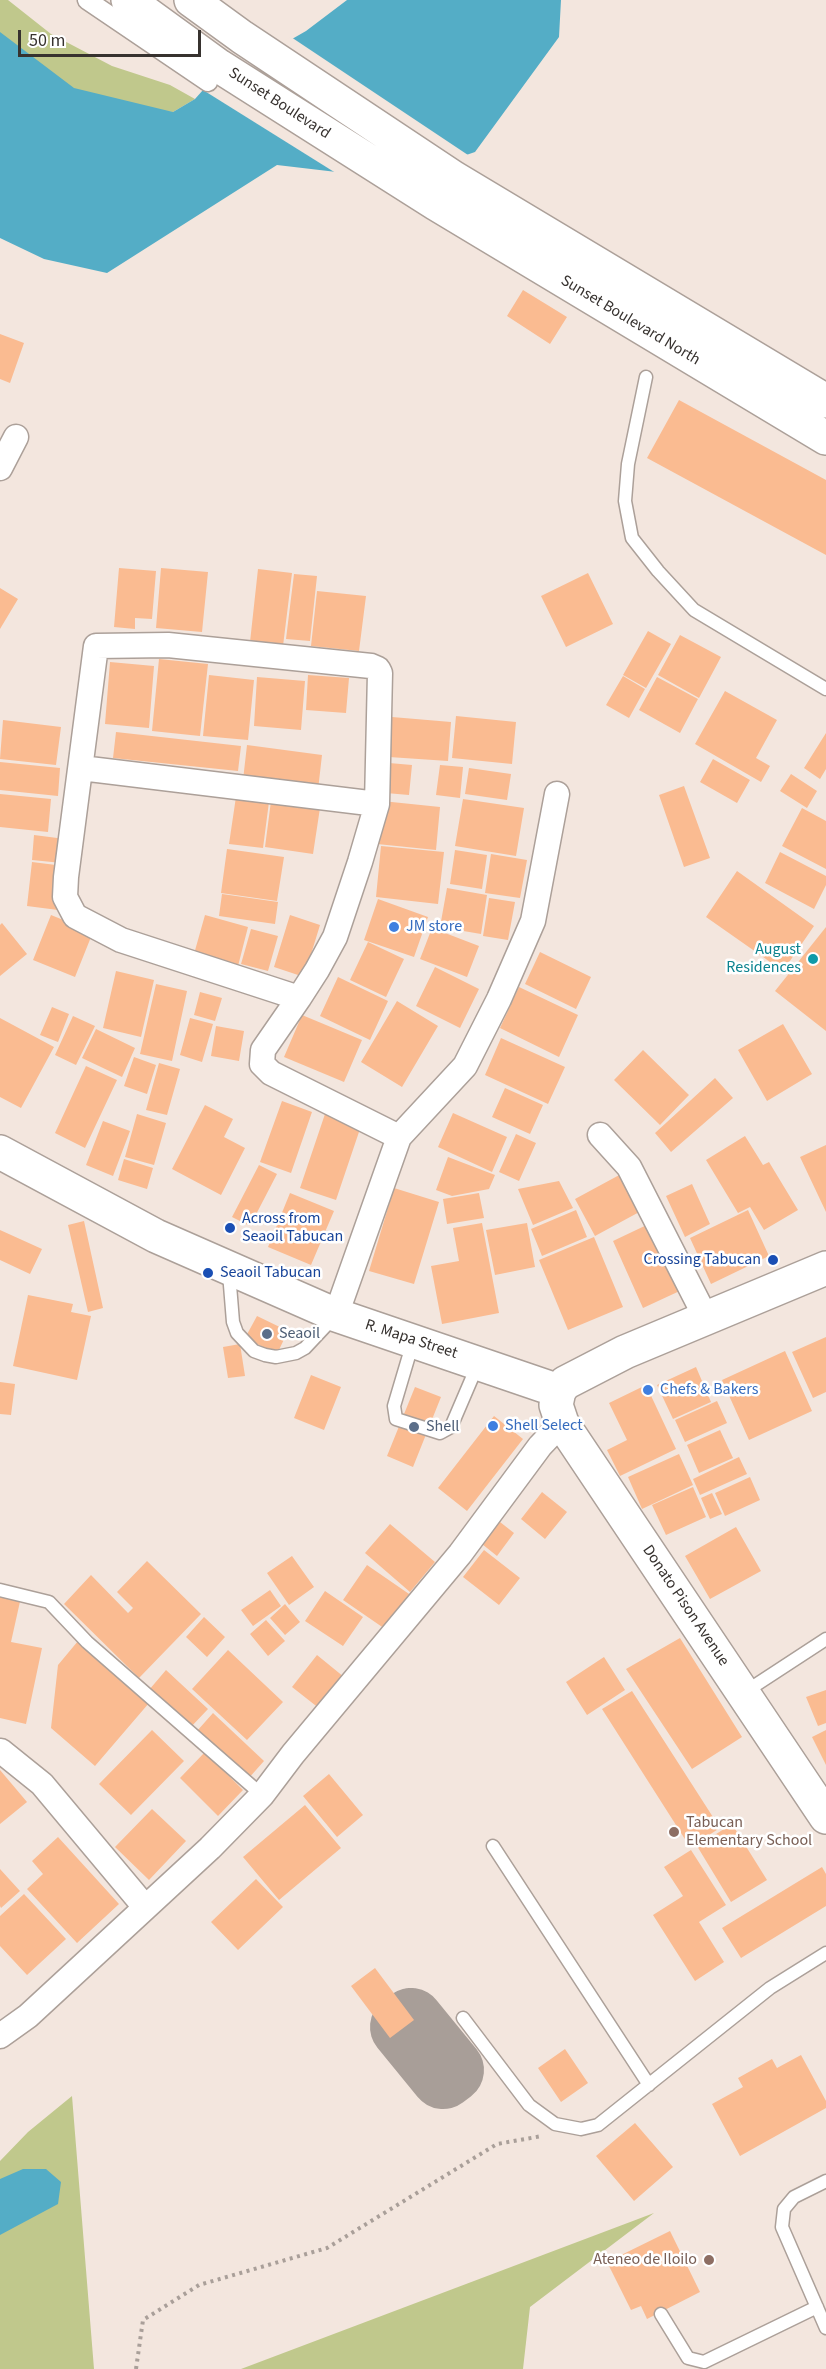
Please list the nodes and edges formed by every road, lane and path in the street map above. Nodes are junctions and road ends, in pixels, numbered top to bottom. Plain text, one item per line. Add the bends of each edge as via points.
1 (87, 0) edge
2 (128, 0) edge
3 (191, 0) edge
4 (214, 74) junction
5 (435, 203) joint
6 (646, 377) dead end
7 (826, 402) edge
8 (16, 437) dead end
9 (826, 438) edge
10 (0, 468) edge
11 (826, 689) edge
12 (81, 768) junction
13 (557, 794) dead end
14 (377, 804) junction
15 (298, 998) junction
16 (600, 1135) dead end
17 (399, 1137) junction
18 (0, 1152) edge
19 (229, 1268) junction
20 (826, 1268) edge
21 (336, 1315) junction
22 (706, 1318) junction
23 (414, 1341) junction
24 (478, 1363) junction
25 (559, 1391) junction
26 (562, 1423) junction
27 (0, 1590) edge
28 (826, 1639) edge
29 (744, 1693) junction
30 (1, 1751) edge
31 (262, 1795) junction
32 (826, 1817) edge
33 (493, 1846) dead end
34 (145, 1907) junction
35 (826, 1953) edge
36 (463, 2018) dead end
37 (0, 2036) edge
38 (649, 2085) junction
39 (581, 2129) junction
40 (826, 2181) edge
41 (817, 2307) junction
42 (660, 2314) dead end
43 (826, 2328) edge
44 (136, 2369) edge

1 - 4 street
2 - 4 main road, Sunset Boulevard
3 - 7 main road, Sunset Boulevard North via 454,177
4 - 5 main road, Sunset Boulevard
5 - 9 main road, Sunset Boulevard North
6 - 11 lane via 628,464 625,501 632,538 694,610
8 - 10 street
12 - 14 street
12 - 14 street via 96,646 168,645 371,666 380,674
12 - 15 street via 65,897 75,916 121,940
13 - 17 street via 533,921 499,999 465,1066
14 - 15 street via 335,937
15 - 17 street via 263,1050 262,1064 271,1073
16 - 22 street via 629,1167
17 - 21 street
18 - 19 main road, R. Mapa Street via 156,1236
19 - 21 main road, R. Mapa Street
19 - 21 lane via 233,1322 237,1333 254,1351 276,1357 296,1353
20 - 22 main road
21 - 23 main road, R. Mapa Street
22 - 25 main road via 615,1357 565,1383
23 - 24 main road, R. Mapa Street
23 - 24 lane via 394,1406 396,1419 440,1433 451,1427
24 - 25 main road, R. Mapa Street
25 - 26 main road, Donato Pison Avenue via 556,1405
26 - 29 main road, Donato Pison Avenue
26 - 31 street
27 - 31 lane via 49,1602 87,1642
28 - 29 lane
29 - 32 main road, Donato Pison Avenue
30 - 34 street via 42,1784
31 - 34 street
33 - 38 lane
34 - 37 street via 28,2016
35 - 38 lane via 770,1988
36 - 39 lane via 529,2105 555,2124
38 - 39 lane via 598,2125
39 - 44 path via 496,2144 327,2248 199,2285 142,2320
40 - 41 lane via 794,2198 784,2210 782,2227
41 - 42 lane via 704,2362 688,2358
41 - 43 lane

